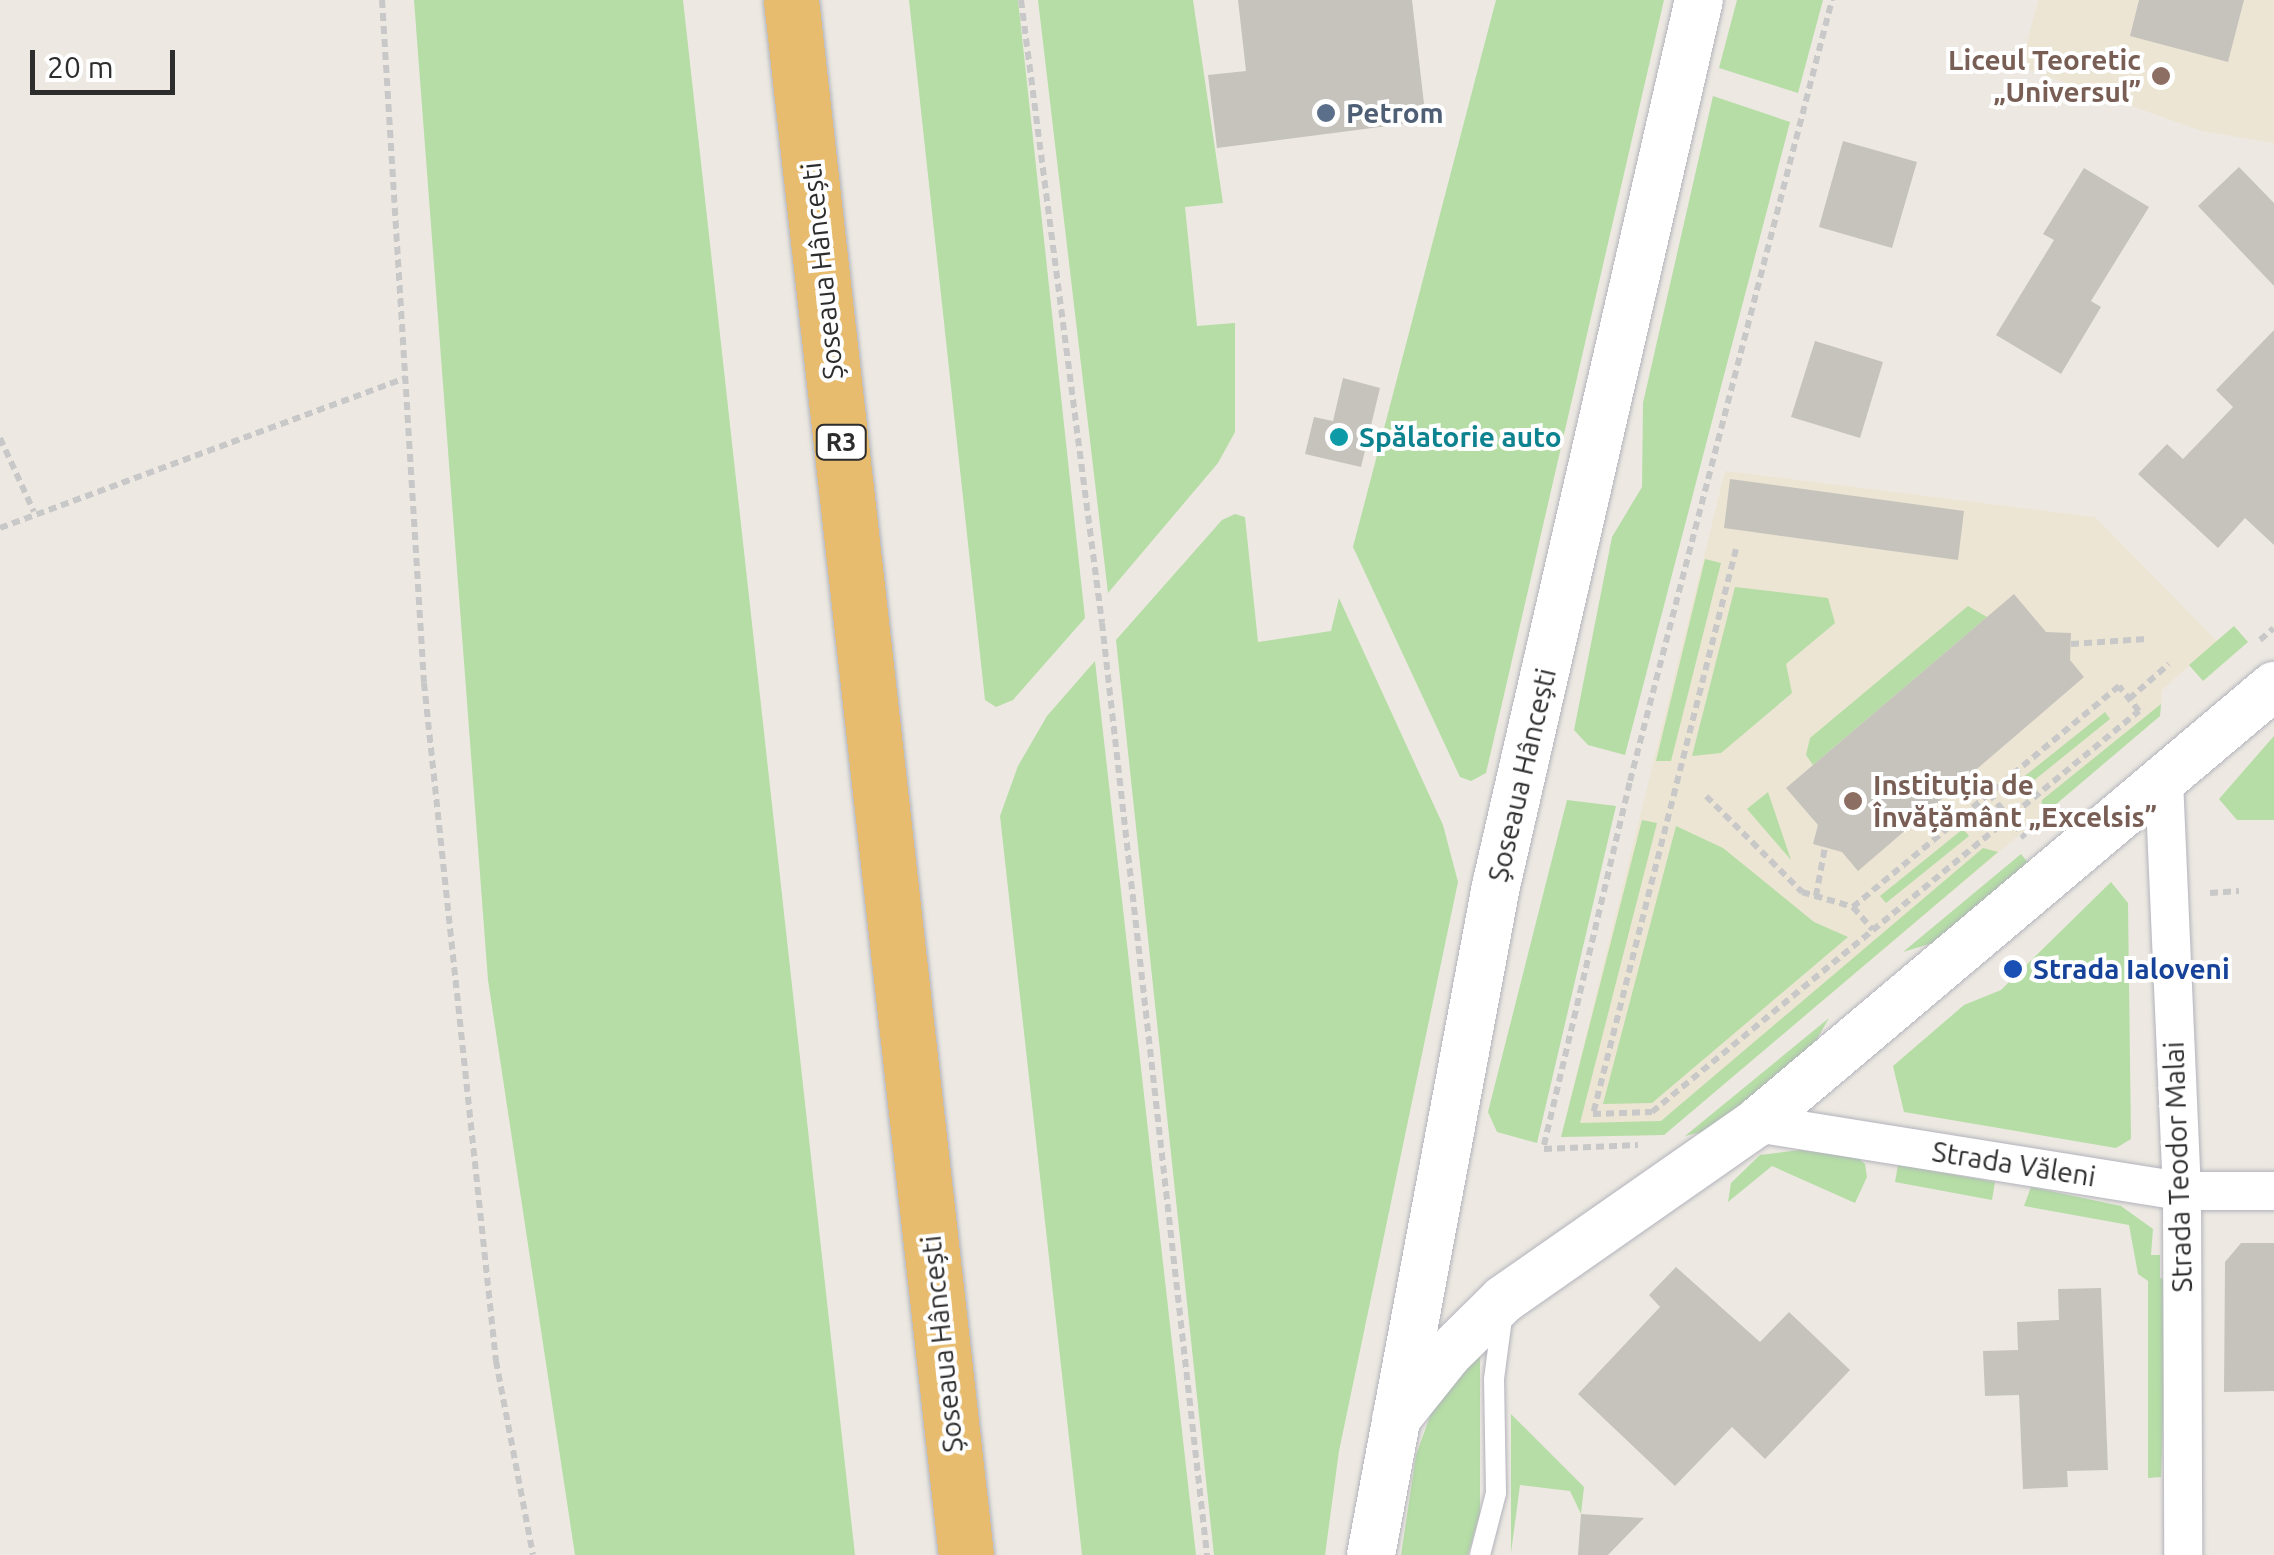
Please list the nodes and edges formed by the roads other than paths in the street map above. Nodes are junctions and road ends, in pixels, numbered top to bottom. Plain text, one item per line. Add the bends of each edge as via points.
1 (792, 0) edge
2 (1699, 0) edge
3 (2274, 686) edge
4 (2164, 780) junction
5 (1756, 1123) junction
6 (2182, 1190) junction
7 (2274, 1191) edge
8 (1504, 1299) junction
9 (1391, 1426) junction
10 (966, 1555) edge
11 (1371, 1555) edge
12 (1480, 1555) edge
13 (2183, 1555) edge

1 - 10 highway, Șoseaua Hâncești / R3
2 - 9 street, Șoseaua Hâncești via 1496,886
3 - 4 street
4 - 5 street
4 - 6 street, Strada Teodor Malai
5 - 6 street, Strada Văleni
5 - 8 street
6 - 7 street, Strada Văleni
6 - 13 street, Strada Teodor Malai
8 - 9 street via 1447,1355
8 - 12 lane via 1494,1379 1496,1493
9 - 11 street, Șoseaua Hâncești

